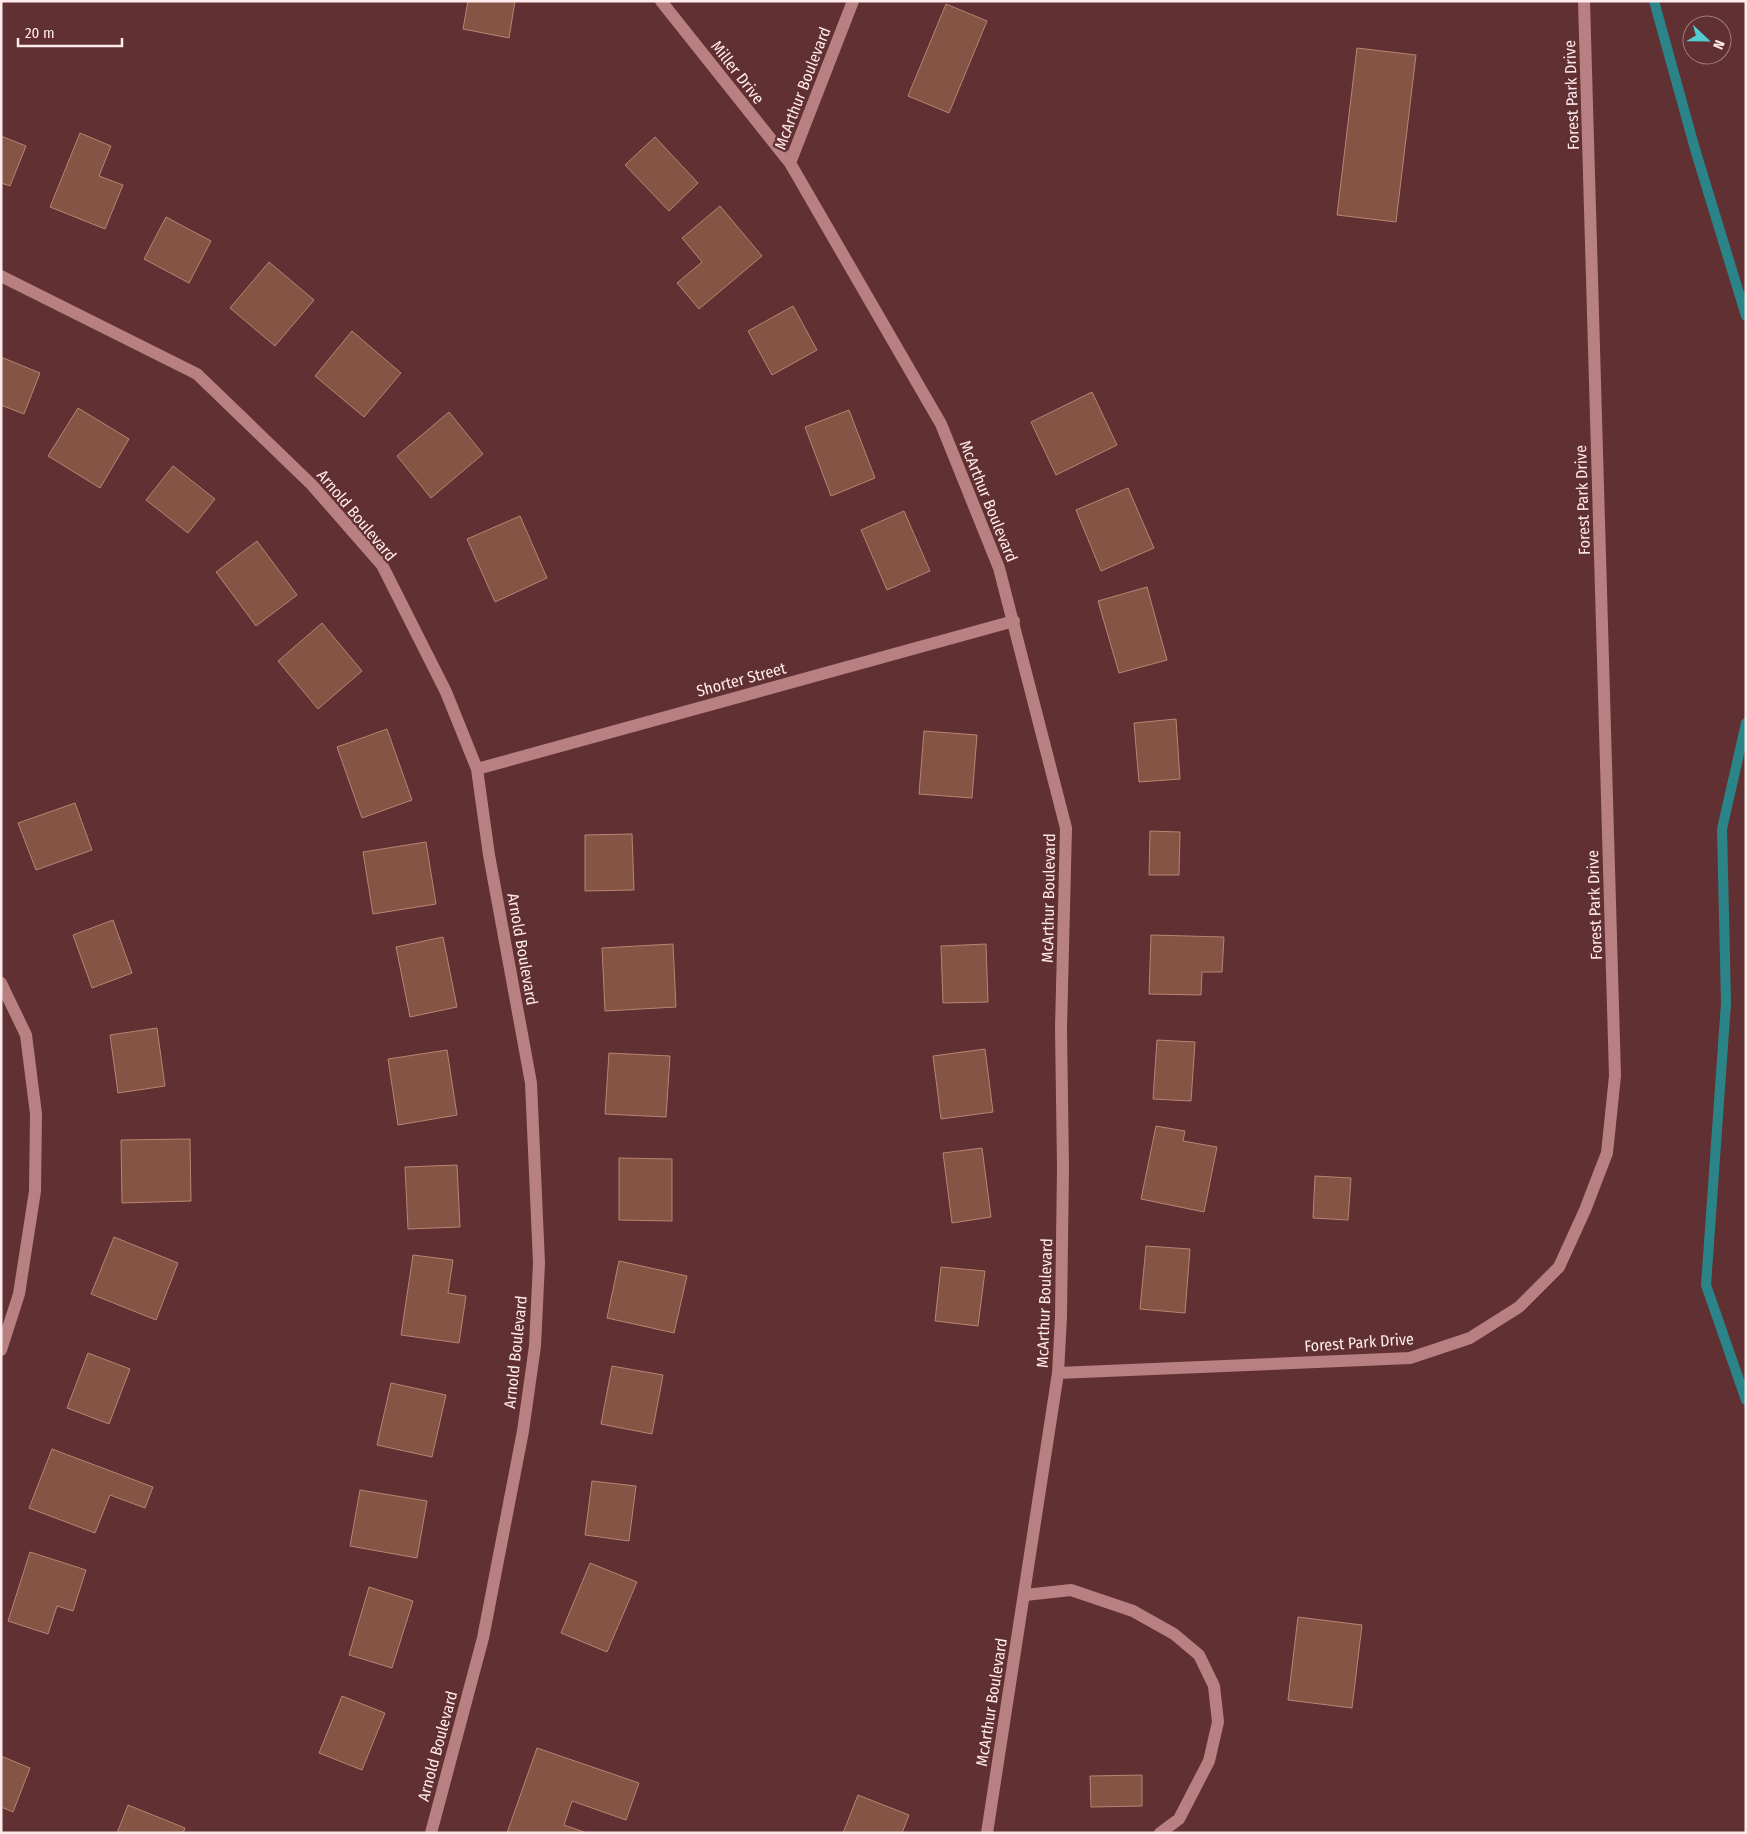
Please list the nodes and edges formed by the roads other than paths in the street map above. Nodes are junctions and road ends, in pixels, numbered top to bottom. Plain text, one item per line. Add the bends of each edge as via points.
1 (661, 1) edge
2 (854, 1) edge
3 (1584, 1) edge
4 (790, 163) junction
5 (1, 276) edge
6 (1014, 621) junction
7 (477, 768) junction
8 (1, 983) edge
9 (1, 1350) edge
10 (1058, 1373) junction
11 (1025, 1595) junction
12 (431, 1833) edge
13 (986, 1833) edge
14 (1160, 1833) edge

1 - 4 street, Miller Drive
2 - 4 street, McArthur Boulevard
3 - 10 street, Forest Park Drive via 1615,1076 1607,1153 1559,1267 1519,1307 1470,1338 1410,1358
4 - 6 street, McArthur Boulevard via 941,424 999,568
5 - 7 street, Arnold Boulevard via 197,374 312,485 382,566 446,692
6 - 7 street, Shorter Street
6 - 10 street, McArthur Boulevard via 1066,828
7 - 12 street, Arnold Boulevard via 489,855 532,1083 539,1263 535,1346 523,1431 482,1638
8 - 9 street via 26,1035 36,1114 35,1191 19,1294
10 - 11 street, McArthur Boulevard
11 - 13 street, McArthur Boulevard
11 - 14 street via 1071,1590 1133,1611 1174,1634 1198,1655 1214,1686 1218,1722 1209,1761 1179,1819

